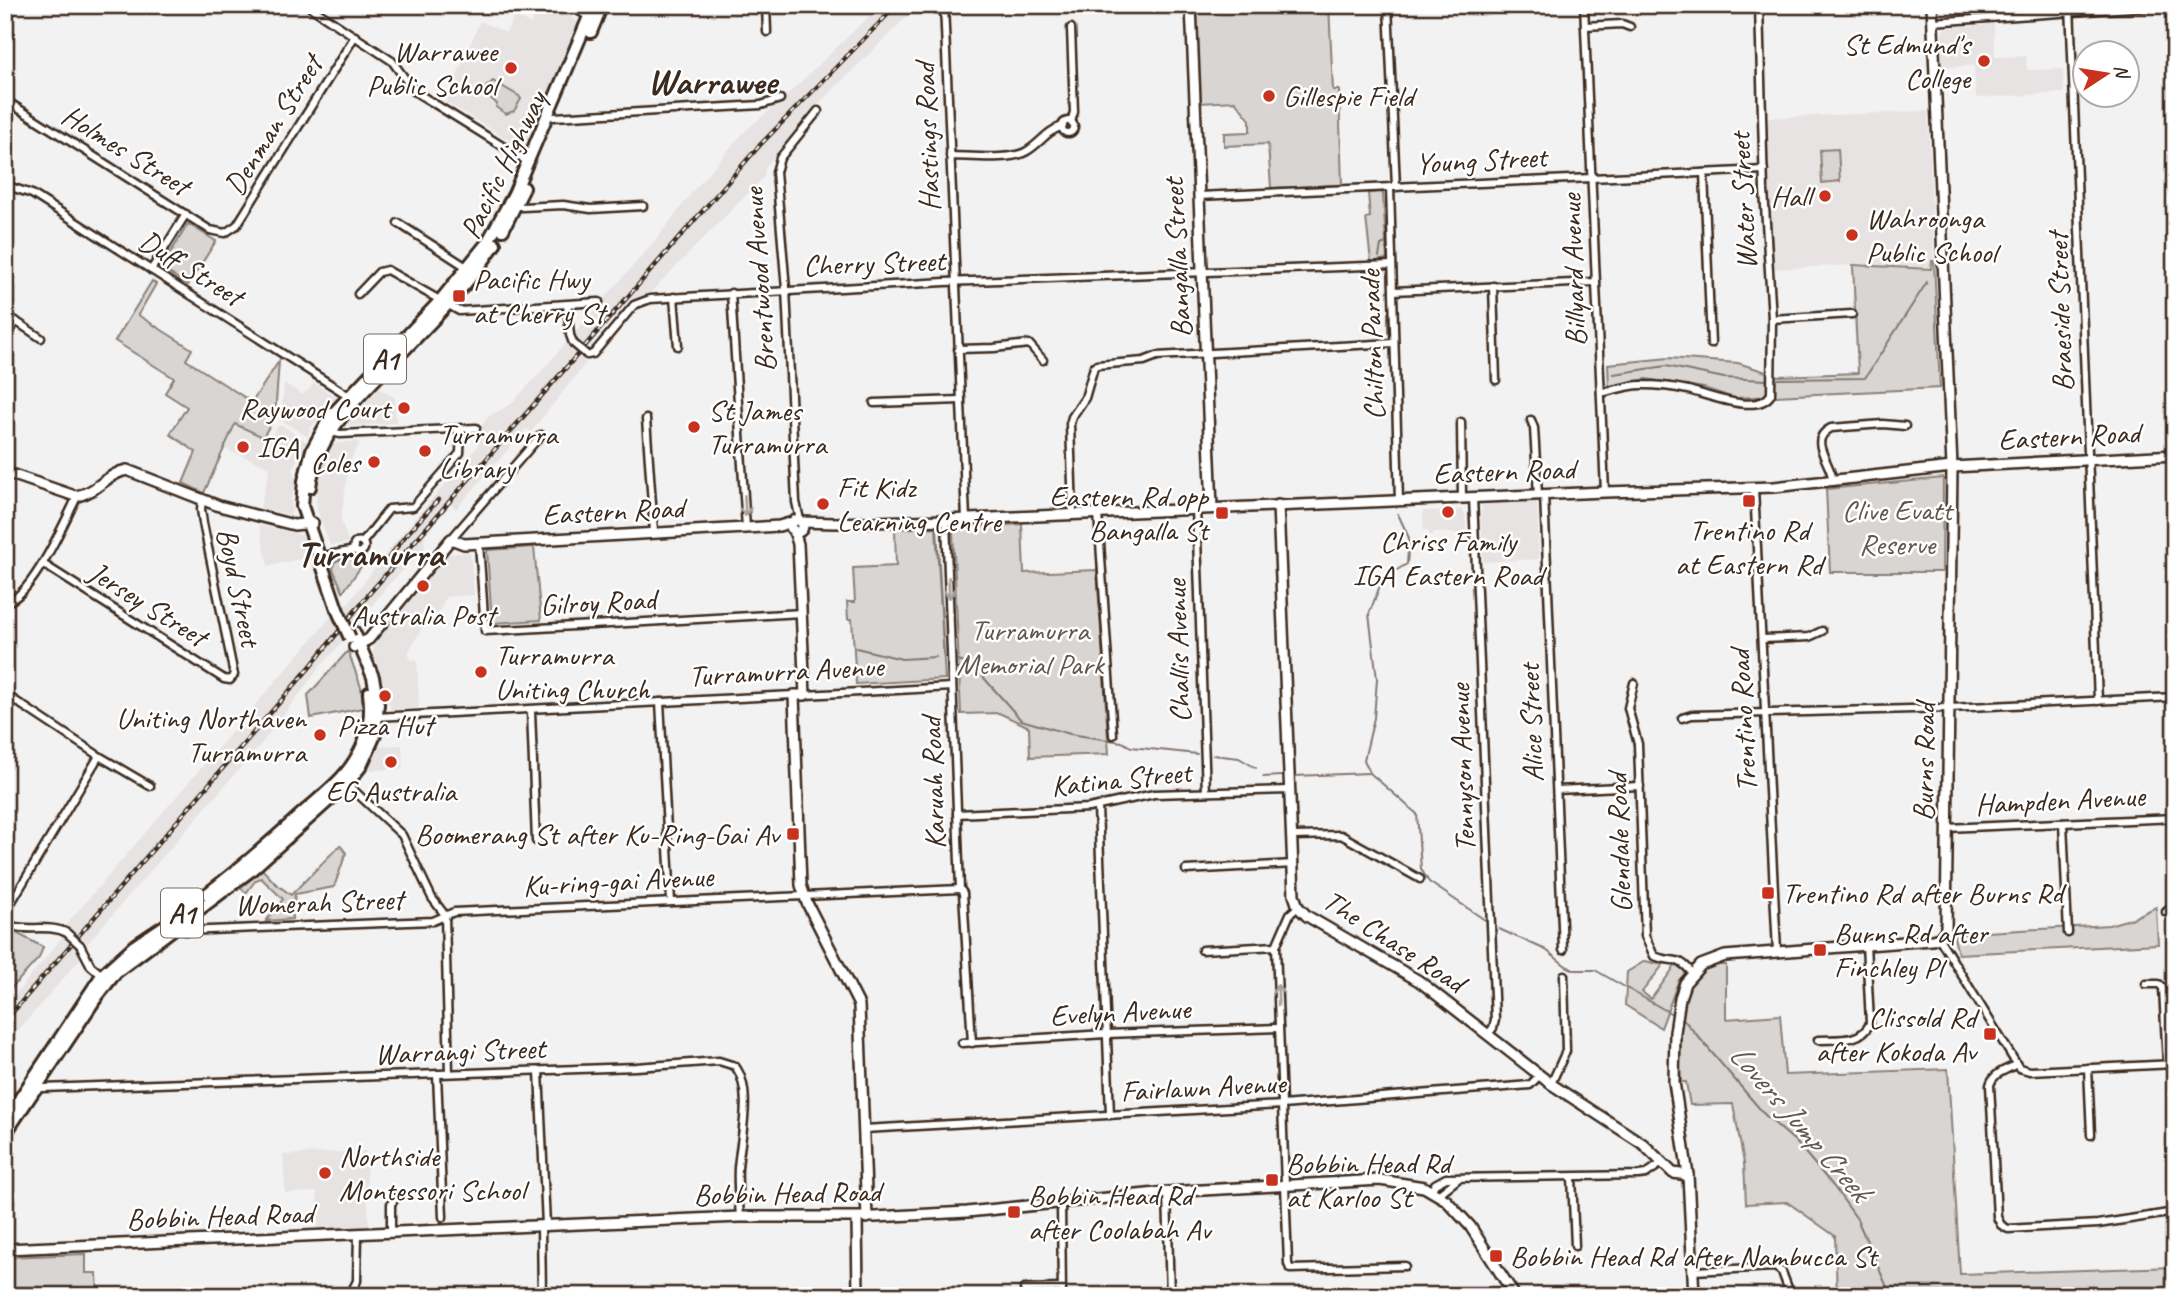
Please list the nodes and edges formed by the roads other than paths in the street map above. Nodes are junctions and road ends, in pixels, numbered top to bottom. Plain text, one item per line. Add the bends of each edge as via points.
1 (307, 5) edge
2 (569, 5) edge
3 (594, 5) edge
4 (602, 5) edge
5 (766, 5) edge
6 (944, 5) edge
7 (1191, 5) edge
8 (1388, 5) edge
9 (1584, 5) edge
10 (1759, 5) edge
11 (1932, 5) edge
12 (2175, 5) edge
13 (2070, 9) edge
14 (589, 17) junction
15 (1933, 22) junction
16 (1585, 26) junction
17 (1630, 27) dead end
18 (1071, 28) dead end
19 (768, 33) dead end
20 (355, 36) junction
21 (780, 99) dead end
22 (5, 100) edge
23 (818, 111) dead end
24 (554, 117) junction
25 (1071, 122) junction
26 (1063, 127) junction
27 (950, 156) junction
28 (528, 162) junction
29 (1764, 170) junction
30 (1704, 173) junction
31 (1591, 178) junction
32 (5, 186) edge
33 (1393, 187) junction
34 (1199, 196) junction
35 (517, 204) junction
36 (643, 206) dead end
37 (186, 214) junction
38 (398, 223) dead end
39 (225, 233) joint
40 (1392, 265) junction
41 (468, 268) junction
42 (151, 270) junction
43 (1202, 272) junction
44 (1596, 282) junction
45 (955, 283) junction
46 (1493, 286) junction
47 (786, 289) junction
48 (1393, 290) junction
49 (732, 293) junction
50 (358, 294) dead end
51 (674, 297) junction
52 (599, 302) dead end
53 (444, 303) junction
54 (567, 304) junction
55 (5, 314) edge
56 (1852, 314) dead end
57 (1772, 319) junction
58 (16, 321) junction
59 (5, 338) edge
60 (41, 338) dead end
61 (1394, 343) junction
62 (1711, 344) dead end
63 (678, 346) dead end
64 (958, 349) junction
65 (1206, 353) junction
66 (1043, 360) dead end
67 (1496, 380) dead end
68 (1601, 393) junction
69 (349, 396) junction
70 (961, 400) junction
71 (874, 403) dead end
72 (646, 419) dead end
73 (1531, 420) dead end
74 (1461, 422) dead end
75 (1905, 426) dead end
76 (461, 428) junction
77 (476, 428) dead end
78 (328, 429) junction
79 (541, 435) dead end
80 (2175, 455) edge
81 (2088, 460) junction
82 (1952, 467) junction
83 (1830, 468) junction
84 (5, 472) edge
85 (1833, 482) junction
86 (1821, 483) junction
87 (1755, 488) junction
88 (1605, 492) junction
89 (1541, 494) junction
90 (78, 495) junction
91 (1473, 497) junction
92 (1462, 498) junction
93 (1399, 500) junction
94 (202, 501) junction
95 (1278, 505) junction
96 (1212, 508) junction
97 (1196, 509) junction
98 (1098, 513) junction
99 (1073, 514) junction
100 (966, 519) junction
101 (946, 520) junction
102 (310, 523) junction
103 (797, 526) junction
104 (746, 527) junction
105 (654, 533) junction
106 (451, 539) junction
107 (479, 543) junction
108 (324, 556) junction
109 (43, 564) junction
110 (5, 601) edge
111 (340, 607) junction
112 (802, 613) junction
113 (1822, 631) dead end
114 (1762, 639) junction
115 (355, 640) junction
116 (230, 680) joint
117 (1634, 683) dead end
118 (952, 687) junction
119 (5, 694) edge
120 (794, 695) junction
121 (805, 695) junction
122 (2175, 697) edge
123 (2098, 701) junction
124 (660, 702) junction
125 (1949, 708) junction
126 (531, 710) junction
127 (1766, 713) junction
128 (374, 717) junction
129 (1682, 718) dead end
130 (1112, 735) dead end
131 (99, 756) junction
132 (347, 784) junction
133 (150, 786) dead end
134 (1640, 786) junction
135 (1557, 789) junction
136 (1290, 790) junction
137 (1206, 792) junction
138 (1098, 807) junction
139 (957, 814) junction
140 (2175, 818) edge
141 (2063, 823) junction
142 (1947, 828) junction
143 (1292, 836) junction
144 (537, 841) dead end
145 (1294, 864) junction
146 (1186, 870) dead end
147 (1420, 879) dead end
148 (960, 888) junction
149 (804, 896) junction
150 (671, 902) junction
151 (2175, 903) edge
152 (1298, 907) junction
153 (2166, 912) dead end
154 (5, 913) edge
155 (444, 915) junction
156 (186, 918) junction
157 (5, 924) edge
158 (180, 929) junction
159 (194, 930) junction
160 (2068, 933) dead end
161 (1939, 939) junction
162 (1866, 944) junction
163 (1276, 946) junction
164 (1202, 950) dead end
165 (1563, 950) dead end
166 (1777, 951) junction
167 (1692, 973) junction
168 (102, 975) junction
169 (1564, 975) dead end
170 (2146, 984) dead end
171 (1279, 1028) junction
172 (1106, 1034) junction
173 (1488, 1034) junction
174 (1818, 1040) dead end
175 (962, 1043) dead end
176 (972, 1043) junction
177 (2171, 1064) edge
178 (2015, 1065) junction
179 (2088, 1068) junction
180 (539, 1071) junction
181 (449, 1073) junction
182 (437, 1074) junction
183 (1540, 1075) junction
184 (1552, 1084) junction
185 (34, 1092) junction
186 (1282, 1105) junction
187 (1110, 1115) junction
188 (5, 1121) edge
189 (864, 1129) junction
190 (5, 1134) edge
191 (2091, 1135) dead end
192 (1662, 1163) junction
193 (1688, 1175) junction
194 (1572, 1177) junction
195 (1286, 1186) junction
196 (1167, 1192) junction
197 (1435, 1192) junction
198 (398, 1195) dead end
199 (1061, 1203) junction
200 (2175, 1212) edge
201 (443, 1217) dead end
202 (740, 1217) junction
203 (862, 1218) junction
204 (544, 1225) junction
205 (391, 1233) junction
206 (358, 1235) junction
207 (1575, 1246) dead end
208 (5, 1249) edge
209 (1405, 1266) dead end
210 (1693, 1271) junction
211 (1024, 1289) dead end
212 (1062, 1292) edge
213 (349, 1296) edge
214 (542, 1296) edge
215 (858, 1296) edge
216 (1170, 1296) edge
217 (1515, 1296) edge
218 (1694, 1296) edge
219 (1791, 1296) edge

1 - 20 street
2 - 14 street
3 - 14 highway, Pacific Highway / A1
4 - 24 highway, Pacific Highway / A1
5 - 19 street
6 - 27 street, Hastings Road
7 - 34 main road, Bangalla Street
8 - 33 street, Chilton Parade
9 - 16 street, Billyard Avenue
10 - 29 street, Water Street
11 - 15 main road, Burns Road
12 - 13 street
13 - 15 street
13 - 81 street, Braeside Street
14 - 28 highway, Pacific Highway / A1
15 - 82 main road, Burns Road
16 - 17 street
16 - 31 street, Billyard Avenue
18 - 25 street
20 - 28 street via 392,61 414,91
20 - 39 street, Denman Street via 237,225
21 - 24 street via 761,105
22 - 37 street, Holmes Street
23 - 47 street, Brentwood Avenue via 780,158 776,172
24 - 35 highway, Pacific Highway / A1
25 - 26 street
25 - 26 street via 1074,134
26 - 27 street via 1046,133 1021,154
27 - 45 street, Hastings Road
28 - 41 highway, Pacific Highway / A1 via 497,227
29 - 30 street, Young Street
29 - 57 street, Water Street
30 - 31 street, Young Street
30 - 62 street
31 - 33 street, Young Street
31 - 44 street, Billyard Avenue
32 - 42 street, Duff Street via 32,194
33 - 34 street, Young Street
33 - 40 street, Chilton Parade
34 - 43 main road, Bangalla Street
35 - 36 street via 591,209
35 - 53 highway, Pacific Highway / A1 via 475,273
37 - 39 street, Holmes Street
37 - 42 street
38 - 41 street
40 - 43 street, Cherry Street
40 - 48 street, Chilton Parade
41 - 53 highway, Pacific Highway / A1
42 - 69 street, Duff Street
43 - 45 street, Cherry Street
43 - 65 main road, Bangalla Street
44 - 46 street
44 - 68 street, Billyard Avenue
45 - 47 street, Cherry Street
45 - 64 street, Hastings Road
46 - 48 street
46 - 67 street
47 - 49 street, Cherry Street
47 - 103 street, Brentwood Avenue
48 - 61 street, Chilton Parade
49 - 51 street, Cherry Street
49 -> 104 street
50 - 53 street via 379,272 387,270
51 - 54 street, Cherry Street, bridge via 639,301 593,354 587,355 573,343
51 - 63 street
52 - 54 street
53 - 54 street via 459,311
53 - 69 highway, Pacific Highway / A1
53 - 78 highway, Pacific Highway / A1
55 - 58 street
56 - 57 street
57 - 68 street, Water Street via 1771,394 1761,402 1729,402 1684,389 1647,385
58 - 59 street
58 - 60 street
61 - 65 street
61 - 93 street, Chilton Parade
64 - 66 street via 1029,344
64 - 70 street, Hastings Road
65 - 96 main road, Bangalla Street
65 - 99 street via 1094,367 1086,398 1070,424
68 - 88 street, Billyard Avenue
69 - 78 highway, Pacific Highway / A1
70 - 71 street
70 - 100 street, Hastings Road
72 - 105 street
73 - 89 street, Alice Street
74 - 92 street
75 - 83 street via 1826,430 1819,447
76 - 77 street
76 - 78 street via 340,434
76 - 108 street via 460,453 413,506 389,509 363,542 355,543 355,550
78 - 102 highway, Pacific Highway / A1 via 312,450 304,481 302,500
79 - 106 street
80 - 81 main road, Eastern Road
81 - 82 main road, Eastern Road
81 - 123 street, Braeside Street
82 - 85 main road, Eastern Road
82 - 125 main road, Burns Road
83 - 85 street
83 - 86 street
84 - 90 main road
85 - 86 main road, Eastern Road
86 - 87 main road, Eastern Road
87 - 88 main road, Eastern Road
87 - 114 street, Trentino Road
88 - 89 main road, Eastern Road
89 - 91 main road, Eastern Road
89 - 135 street, Alice Street
90 - 94 main road via 127,470
90 - 109 street
91 - 92 main road, Eastern Road
91 - 173 street, Tennyson Avenue via 1495,1020
92 - 93 main road, Eastern Road
93 - 95 main road, Eastern Road
94 - 102 main road via 288,523
94 - 116 street, Boyd Street via 234,676
95 - 96 main road, Eastern Road
95 - 136 main road, The Chase Road
96 - 97 main road, Eastern Road
97 - 98 main road, Eastern Road
97 - 137 street, Challis Avenue
98 - 99 main road, Eastern Road
98 - 130 street
99 - 100 main road, Eastern Road
100 - 101 main road, Eastern Road
101 - 103 main road, Eastern Road
101 -> 118 street, Karuah Road
102 - 108 highway, Pacific Highway / A1
102 - 111 highway, Pacific Highway / A1
103 - 104 main road, Eastern Road
103 - 112 main road, Brentwood Avenue
104 - 105 main road, Eastern Road
105 - 107 main road, Eastern Road
106 - 107 main road, Eastern Road via 461,544
106 - 115 main road via 369,639
107 - 112 street, Gilroy Road via 485,631
108 - 111 highway, Pacific Highway / A1
109 - 110 street via 20,595
109 - 116 street, Jersey Street
111 - 115 highway, Pacific Highway / A1, bridge
112 - 121 main road, Brentwood Avenue
113 - 114 street via 1809,638
114 - 127 street, Trentino Road
115 - 128 highway, Pacific Highway / A1
117 - 134 street, Glendale Road via 1629,715 1638,741
118 - 121 street, Turramurra Avenue
118 - 139 street, Karuah Road
119 - 131 street
120 - 121 main road, Turramurra Avenue
120 - 124 street, Turramurra Avenue
120 - 149 main road
122 - 123 street
123 - 125 street
124 - 126 street, Turramurra Avenue
124 - 150 street
125 - 127 street
125 - 142 main road, Burns Road
126 - 128 street, Turramurra Avenue
126 - 144 street
127 - 129 street
127 - 166 street, Trentino Road
128 - 132 highway, Pacific Highway / A1 via 372,746
128 - 168 highway, Pacific Highway / A1 via 362,748 342,777 244,865
131 - 133 street
131 - 154 street
132 - 155 street via 402,835
132 - 156 highway, Pacific Highway / A1 via 250,871
134 - 135 street
134 - 167 street, Glendale Road via 1647,943 1654,956 1677,959
135 - 165 street, Alice Street
136 - 137 street, Katina Street
136 - 143 main road, The Chase Road
137 - 138 street, Katina Street via 1154,794
138 - 139 street, Katina Street
138 - 172 street
139 - 148 street, Karuah Road
140 - 141 street, Hampden Avenue
141 - 142 street, Hampden Avenue
141 - 160 street
142 - 161 main road, Burns Road via 1946,930
143 - 145 main road, The Chase Road
143 - 147 street via 1341,835
145 - 146 street
145 - 152 main road, The Chase Road
148 - 149 street, Ku-ring-gai Avenue
148 - 176 street, Karuah Road
149 - 150 street, Ku-ring-gai Avenue
149 - 189 main road via 859,1005
150 - 155 street, Ku-ring-gai Avenue
151 - 153 street
152 - 163 street via 1290,914
152 - 173 main road, The Chase Road via 1419,981
155 - 159 street, Womerah Street via 433,921
155 - 181 street
156 - 158 highway, Pacific Highway / A1
156 - 159 street, Womerah Street
157 - 168 street, bridge via 67,933
158 - 159 street, Womerah Street
158 - 185 highway, Pacific Highway / A1 via 110,979
161 - 162 main road
161 - 178 street
162 - 166 main road
162 - 174 street via 1868,1028 1857,1038
163 - 164 street
171 -> 163 street
166 - 167 main road via 1725,956
167 - 193 main road via 1680,998 1673,1061
168 - 188 highway, Pacific Highway / A1
169 - 184 street via 1566,1051
170 - 177 street via 2163,988
171 - 172 street, Evelyn Avenue
171 - 186 street
172 - 176 street, Evelyn Avenue
172 - 187 street
173 - 183 main road, The Chase Road
175 - 176 street, Evelyn Avenue
177 - 179 street
178 - 179 street via 2030,1071
178 - 200 street via 1993,1077 1990,1086 2001,1225 2008,1229 2098,1224
179 - 191 street
180 - 181 street, Warrangi Street
180 - 202 street, Warrangi Street via 719,1061 735,1066 743,1082
180 - 204 street
181 - 182 street, Warrangi Street
182 - 185 street, Warrangi Street via 42,1088
182 - 201 street
183 - 184 main road, The Chase Road
183 - 186 street, Fairlawn Avenue via 1530,1085
184 - 192 main road, The Chase Road via 1643,1144
185 - 190 highway, Pacific Highway / A1
186 - 187 street, Fairlawn Avenue
186 - 195 street
187 - 189 street, Fairlawn Avenue
189 - 203 main road
192 - 193 main road, The Chase Road via 1673,1172
192 - 194 street via 1646,1174
193 - 210 main road
194 - 197 street via 1458,1179
194 - 207 street
195 - 196 main road, Bobbin Head Road
195 - 197 main road, Bobbin Head Road via 1380,1181 1413,1184
195 - 209 street via 1286,1259 1290,1269
196 - 199 main road, Bobbin Head Road
196 - 216 street
197 - 217 main road via 1470,1226
198 - 205 street via 391,1204
199 - 203 main road, Bobbin Head Road
199 - 212 street
202 - 203 main road, Bobbin Head Road
202 - 204 main road, Bobbin Head Road
203 - 215 main road
204 - 205 main road, Bobbin Head Road
204 - 214 street
205 - 206 main road, Bobbin Head Road
206 - 208 main road, Bobbin Head Road
206 - 213 street via 358,1281
210 - 218 main road
210 - 219 street via 1775,1268 1782,1272
211 - 212 street

